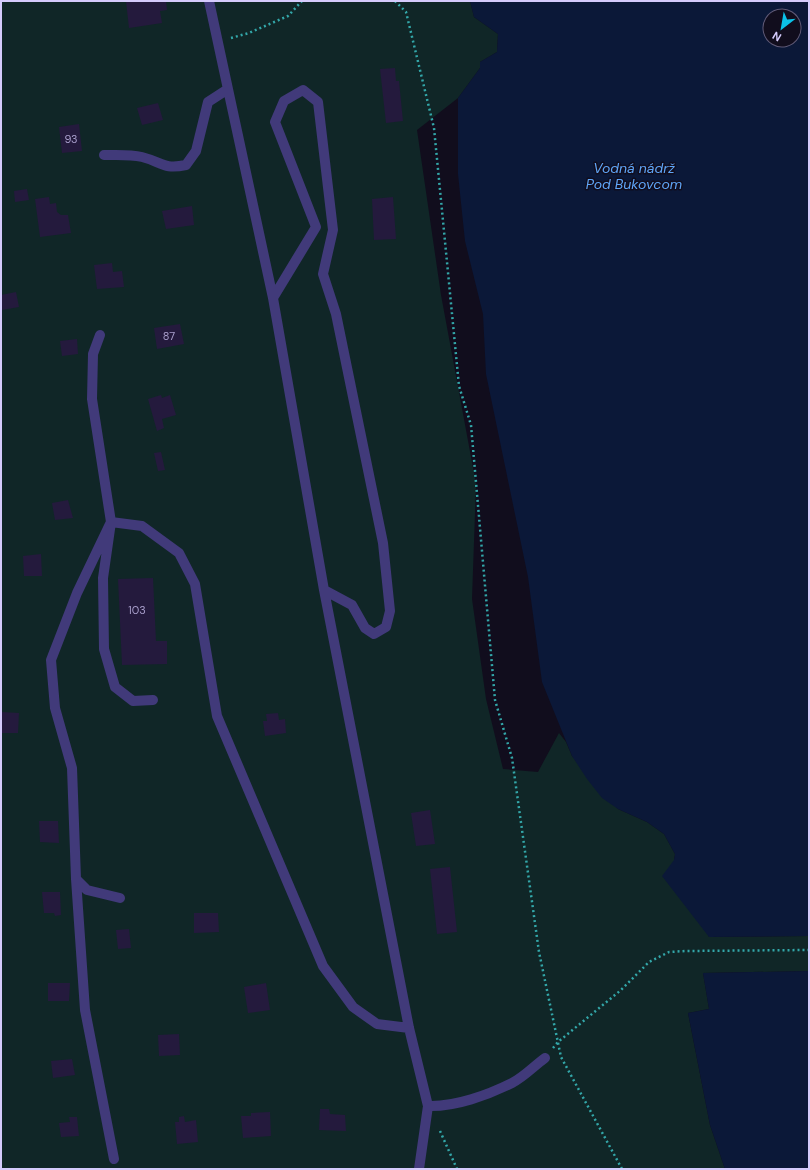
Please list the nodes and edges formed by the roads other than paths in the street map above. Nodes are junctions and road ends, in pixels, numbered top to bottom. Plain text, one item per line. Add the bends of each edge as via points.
1 (209, 1) edge
2 (228, 89) junction
3 (104, 155) dead end
4 (273, 298) junction
5 (100, 335) dead end
6 (112, 522) junction
7 (324, 590) junction
8 (153, 700) dead end
9 (76, 879) junction
10 (120, 898) dead end
11 (409, 1028) junction
12 (544, 1058) road end
13 (428, 1106) junction
14 (114, 1159) dead end
15 (419, 1169) edge

1 - 2 street
2 - 3 street via 208,102 196,151 186,165 172,168 142,157 124,154
2 - 4 street
4 - 7 street
4 - 7 street via 316,227 276,122 284,101 303,90 318,102 333,230 323,274 336,314 383,543 390,611 386,627 374,634 365,628 352,605
5 - 6 street via 93,354 92,399
6 - 8 street via 103,578 104,649 115,687 133,701
6 - 9 street via 77,593 51,660 55,708 72,768
6 - 11 street via 142,526 179,553 195,584 217,716 323,966 353,1007 377,1024
7 - 11 street
9 - 10 street via 87,890
9 - 14 street via 85,1010
11 - 13 street
12 - 13 street via 513,1082 477,1097 440,1107
13 - 15 street

